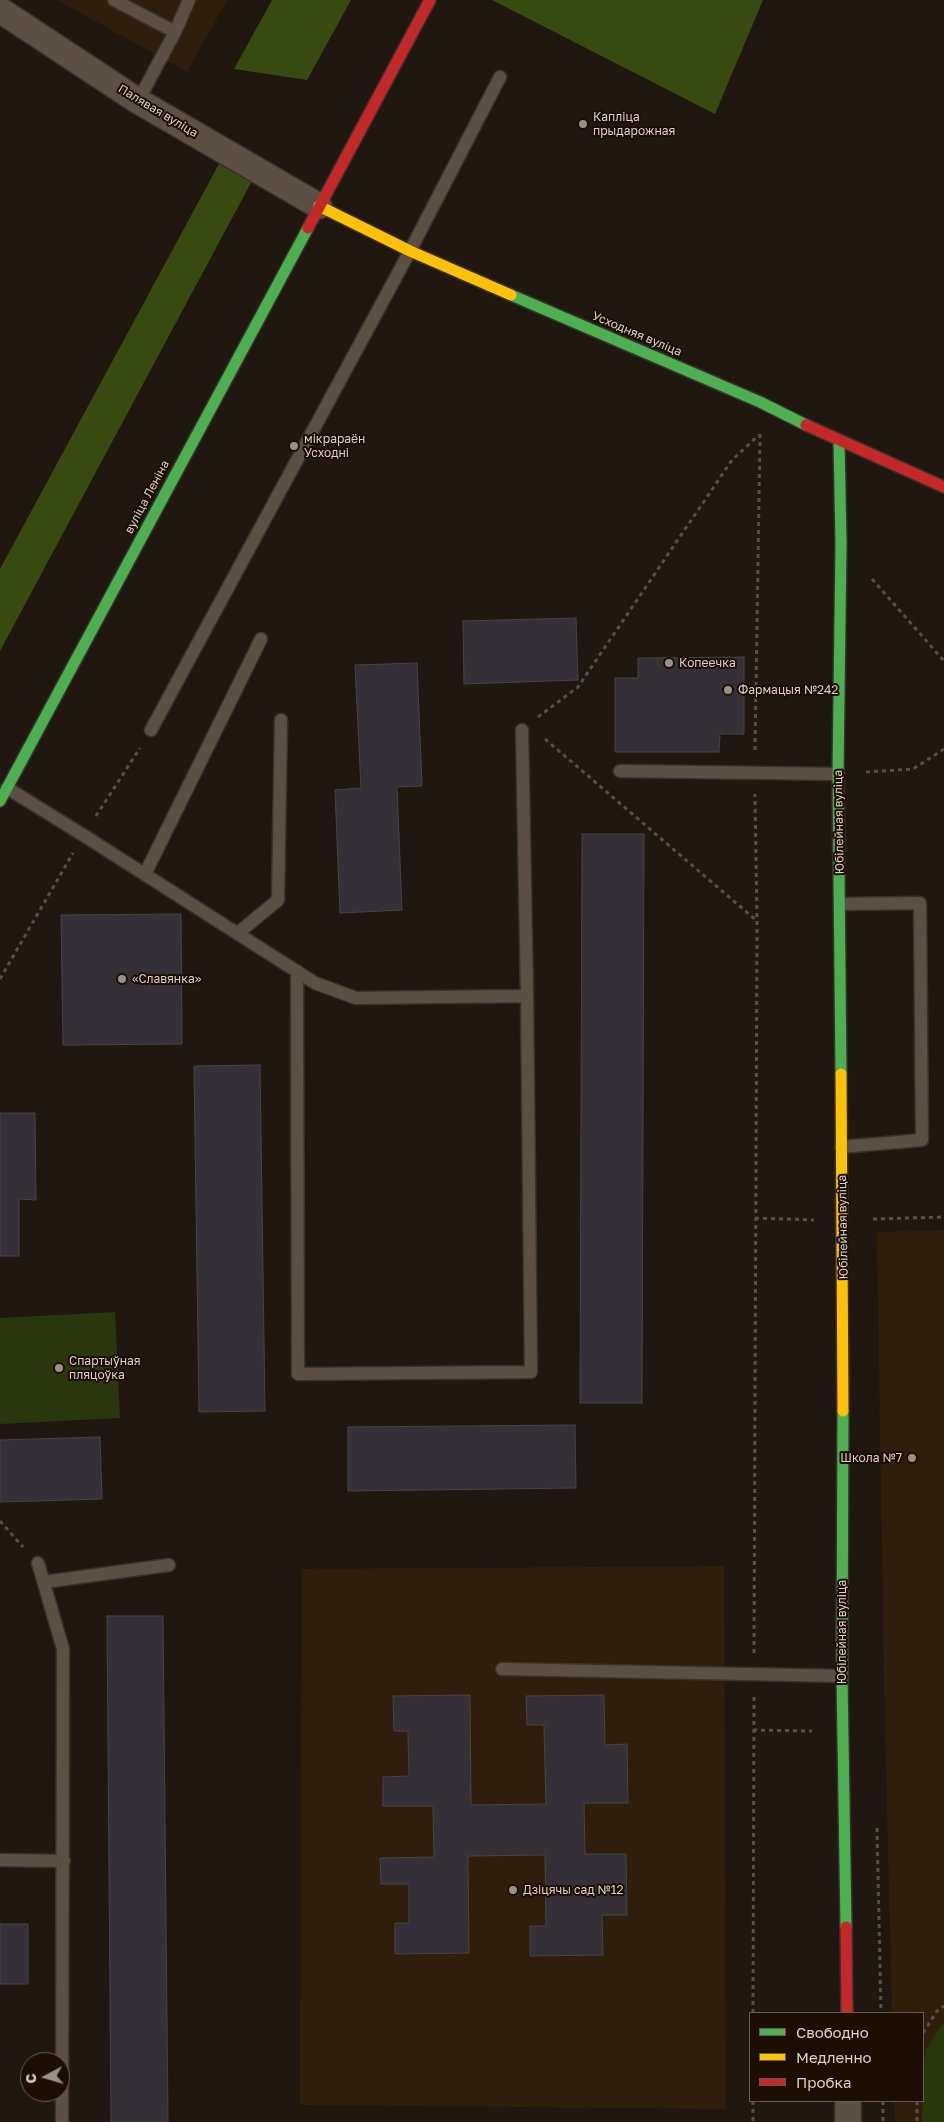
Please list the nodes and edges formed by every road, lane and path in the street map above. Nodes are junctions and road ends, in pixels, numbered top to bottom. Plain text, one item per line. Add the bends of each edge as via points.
1 (114, 0) edge
2 (189, 0) edge
3 (430, 0) edge
4 (0, 10) edge
5 (175, 32) junction
6 (500, 78) dead end
7 (138, 101) junction
8 (319, 206) junction
9 (410, 251) junction
10 (760, 402) junction
11 (760, 435) junction
12 (839, 441) junction
13 (944, 487) edge
14 (841, 543) junction
15 (261, 639) dead end
16 (944, 661) edge
17 (281, 720) dead end
18 (525, 727) junction
19 (151, 730) dead end
20 (944, 749) edge
21 (620, 771) dead end
22 (754, 772) junction
23 (838, 774) junction
24 (7, 788) junction
25 (0, 801) edge
26 (145, 874) junction
27 (840, 904) junction
28 (757, 921) junction
29 (238, 933) junction
30 (297, 971) junction
31 (528, 996) junction
32 (842, 1147) junction
33 (0, 1521) edge
34 (38, 1563) joint
35 (169, 1565) dead end
36 (44, 1582) junction
37 (502, 1669) dead end
38 (754, 1675) junction
39 (842, 1676) junction
40 (0, 1860) edge
41 (64, 1862) junction
42 (944, 2006) edge
43 (753, 2012) edge
44 (847, 2012) edge
45 (924, 2031) edge
46 (753, 2102) edge
47 (848, 2102) edge
48 (883, 2102) edge
49 (917, 2102) edge
50 (62, 2122) edge
51 (753, 2122) edge
52 (848, 2122) edge
53 (883, 2122) edge
54 (917, 2122) edge

1 - 5 lane
2 - 5 lane
3 - 8 main road, вуліца Леніна
4 - 7 street, Палявая вуліца
5 - 7 lane
6 - 9 lane
7 - 8 street, Палявая вуліца
8 - 9 main road, Усходняя вуліца
8 - 24 main road, вуліца Леніна
9 - 10 main road, Усходняя вуліца
9 - 19 lane
10 - 11 path
10 - 12 main road, Усходняя вуліца
11 - 18 path via 732,460 578,687
11 - 22 path
12 - 13 main road, Усходняя вуліца
12 - 14 main road, Юбілейная вуліца
14 - 16 path
14 - 23 main road, Юбілейная вуліца
15 - 26 lane
17 - 29 lane via 278,900
18 - 28 path
18 - 31 lane
20 - 23 path via 913,769
21 - 22 lane
22 - 23 lane
22 - 28 path
23 - 27 main road, Юбілейная вуліца
24 - 25 main road, вуліца Леніна
24 - 26 lane
26 - 29 lane
27 - 32 main road, Юбілейная вуліца
27 - 32 lane via 920,903 922,1140
28 - 38 path
29 - 30 lane
30 - 31 lane via 316,983 356,998
30 - 31 lane via 298,1374 531,1372
32 - 39 main road, Юбілейная вуліца
33 - 34 path
34 - 36 lane
35 - 36 lane
36 - 41 lane via 63,1649
37 - 38 lane
38 - 39 lane
38 - 43 path
39 - 44 main road, Юбілейная вуліца
40 - 41 lane
41 - 50 lane
42 - 45 path via 936,2011
46 - 51 path
47 - 52 street
48 - 53 path
49 - 54 path

